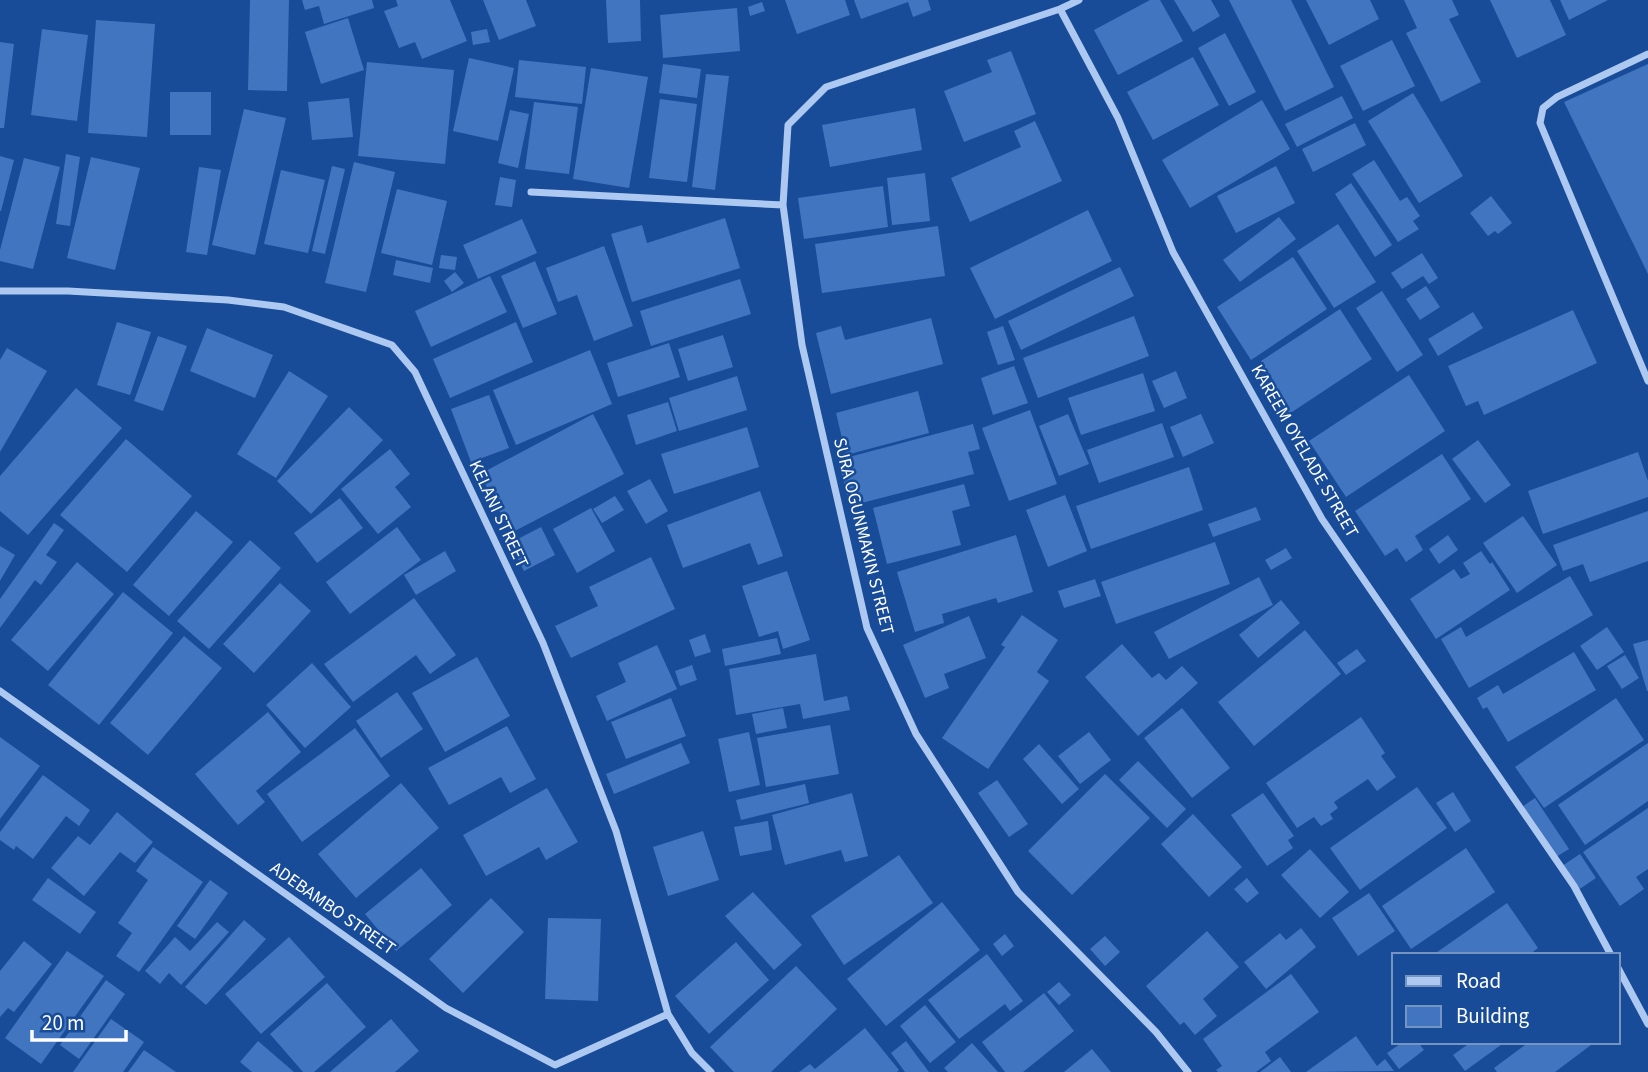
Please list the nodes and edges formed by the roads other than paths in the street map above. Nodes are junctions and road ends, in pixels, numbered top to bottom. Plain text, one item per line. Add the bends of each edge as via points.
1 (1079, 0) edge
2 (1060, 9) junction
3 (1648, 54) edge
4 (531, 192) dead end
5 (783, 205) junction
6 (0, 291) edge
7 (1648, 381) edge
8 (0, 691) edge
9 (1610, 953) edge
10 (1620, 972) edge
11 (668, 1014) junction
12 (1648, 1024) edge
13 (553, 1069) edge
14 (710, 1072) edge
15 (1188, 1072) edge

1 - 2 street
2 - 5 street, SURA OGUNMAKIN STREET via 825,87 788,125
2 - 9 street, KAREEM OYELADE STREET via 1118,118 1173,252 1322,519 1574,886
3 - 7 street via 1557,97 1543,108 1540,123
4 - 5 street
5 - 15 street, SURA OGUNMAKIN STREET via 802,345 867,628 916,734 1018,892 1156,1032
6 - 11 street, KELANI STREET via 228,300 284,307 392,345 415,372 542,643 616,831
8 - 13 street, ADEBAMBO STREET via 446,1008
10 - 12 street
11 - 13 street, ADEBAMBO STREET
11 - 14 street, KELANI STREET

